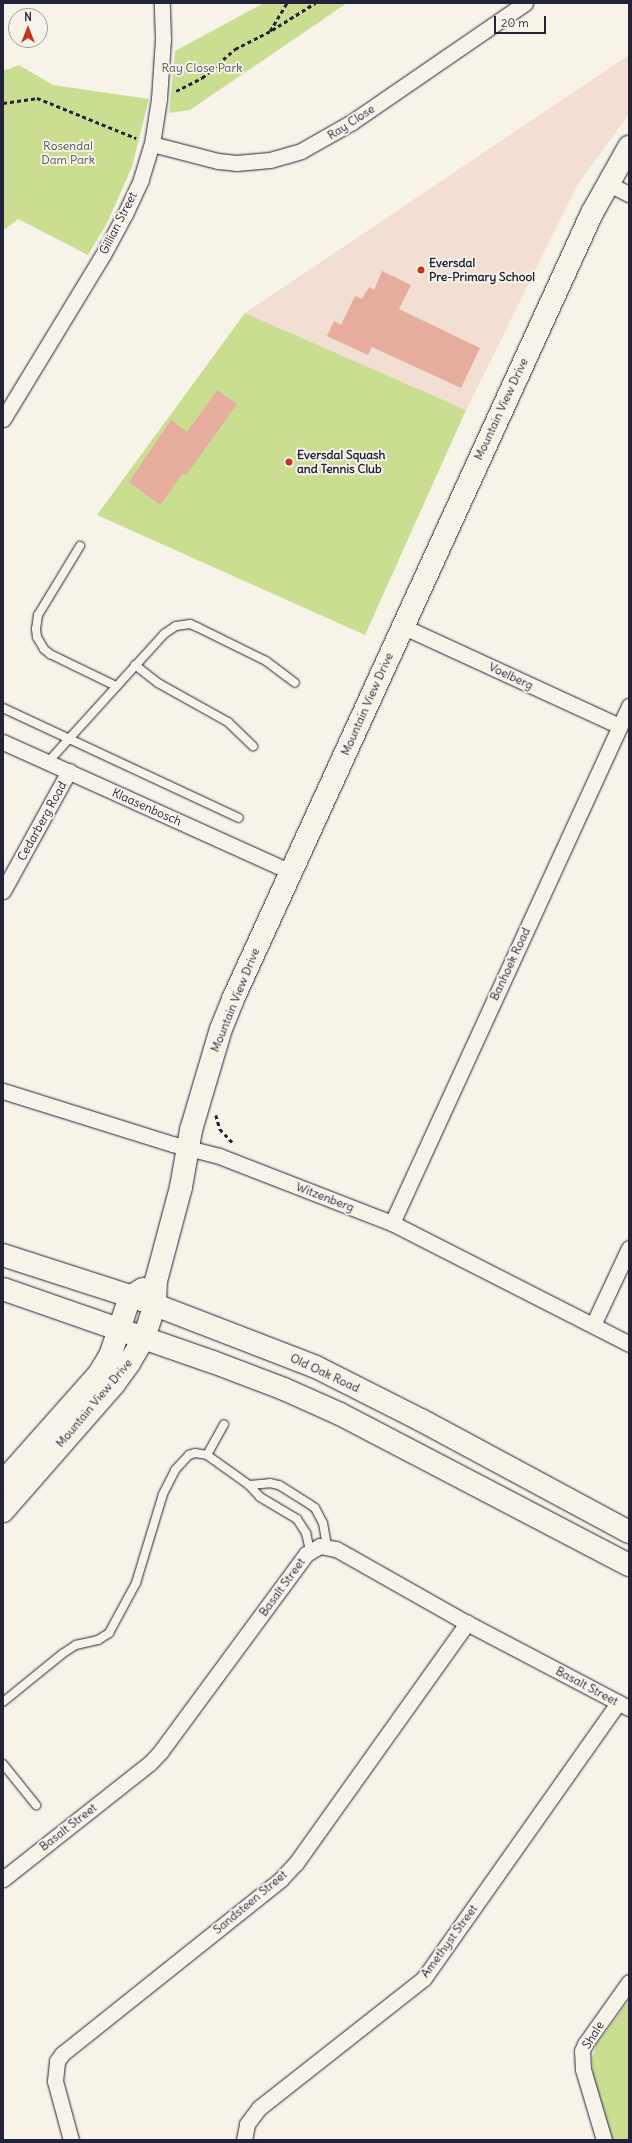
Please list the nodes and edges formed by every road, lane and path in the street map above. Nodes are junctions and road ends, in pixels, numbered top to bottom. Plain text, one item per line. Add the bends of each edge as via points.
1 (162, 3) edge
2 (287, 3) edge
3 (315, 3) edge
4 (525, 3) edge
5 (270, 31) junction
6 (160, 99) junction
7 (3, 103) edge
8 (152, 144) junction
9 (629, 147) edge
10 (607, 183) junction
11 (629, 194) edge
12 (3, 419) edge
13 (80, 546) dead end
14 (402, 626) junction
15 (135, 665) junction
16 (295, 684) dead end
17 (116, 686) junction
18 (629, 706) edge
19 (3, 708) edge
20 (619, 726) junction
21 (68, 738) junction
22 (3, 742) edge
23 (253, 746) dead end
24 (48, 762) junction
25 (69, 771) junction
26 (239, 818) dead end
27 (291, 872) junction
28 (3, 891) edge
29 (3, 1092) edge
30 (216, 1109) dead end
31 (234, 1143) dead end
32 (188, 1148) junction
33 (392, 1223) junction
34 (629, 1248) edge
35 (3, 1255) edge
36 (156, 1281) junction
37 (3, 1289) edge
38 (130, 1297) junction
39 (155, 1305) junction
40 (594, 1325) junction
41 (118, 1329) junction
42 (144, 1338) junction
43 (629, 1344) edge
44 (224, 1424) dead end
45 (207, 1455) junction
46 (3, 1482) edge
47 (249, 1485) junction
48 (3, 1511) edge
49 (629, 1532) edge
50 (327, 1546) junction
51 (310, 1550) junction
52 (629, 1565) edge
53 (467, 1623) junction
54 (3, 1702) edge
55 (624, 1706) edge
56 (3, 1764) edge
57 (36, 1805) dead end
58 (3, 1879) edge
59 (629, 1982) edge
60 (71, 2140) edge
61 (244, 2140) edge
62 (604, 2140) edge

1 - 6 street, Gillian Street
2 - 5 path
3 - 5 path
4 - 8 street, Ray Close via 352,122 301,151 270,160 236,163 218,161
5 - 6 path via 235,49 202,78
6 - 8 street, Gillian Street
7 - 8 path via 37,98
8 - 12 street, Gillian Street via 125,214
9 - 10 street, Mountain View Drive
10 - 11 street
10 - 14 street, Mountain View Drive
13 - 17 lane via 38,615 37,637 50,654
14 - 20 street, Voelberg
14 - 27 street, Mountain View Drive
15 - 16 lane via 169,629 190,624 266,661
15 - 17 lane
15 - 23 lane via 158,683 228,722
17 - 21 lane
18 - 20 street, Banhoek Road
19 - 21 lane
20 - 33 street, Banhoek Road
21 - 24 lane
21 - 26 lane
22 - 24 street, Klaasenbosch
24 - 25 street, Klaasenbosch
25 - 27 street, Klaasenbosch
25 - 28 street, Cedarberg Road
27 - 32 street, Mountain View Drive via 221,1029 193,1122
29 - 32 street, Witzenberg
30 - 31 path via 220,1129
32 - 33 street, Witzenberg via 230,1160
32 - 36 street, Mountain View Drive via 181,1187
33 - 40 street, Witzenberg
34 - 40 street
35 - 38 street, Old Oak Road
36 - 38 street
36 - 39 street, Mountain View Drive
37 - 41 street
38 - 39 street, Old Oak Road
38 - 41 street, Mountain View Drive
39 - 42 street, Mountain View Drive
39 - 49 street, Old Oak Road via 316,1367
40 - 43 street, Witzenberg
41 - 42 street
41 - 46 street, Mountain View Drive via 110,1356 99,1374
42 - 48 street, Mountain View Drive via 118,1378
42 - 52 street via 253,1377 340,1414
44 - 45 lane
45 - 47 lane
45 - 54 lane via 195,1453 176,1470 163,1494 136,1583 109,1633 62,1654
47 - 50 lane via 279,1485 315,1508 323,1523
47 - 51 lane via 260,1497 297,1519 306,1534
50 - 51 street, Basalt Street
50 - 53 street, Basalt Street
51 - 58 street, Basalt Street via 150,1763
53 - 55 street, Basalt Street
53 - 60 street, Sandsteen Street via 286,1874 62,2054 57,2061 55,2081
55 - 61 street, Amethyst Street via 424,1978 259,2108 247,2124
56 - 57 lane
59 - 62 street, Shale via 582,2051 583,2069

